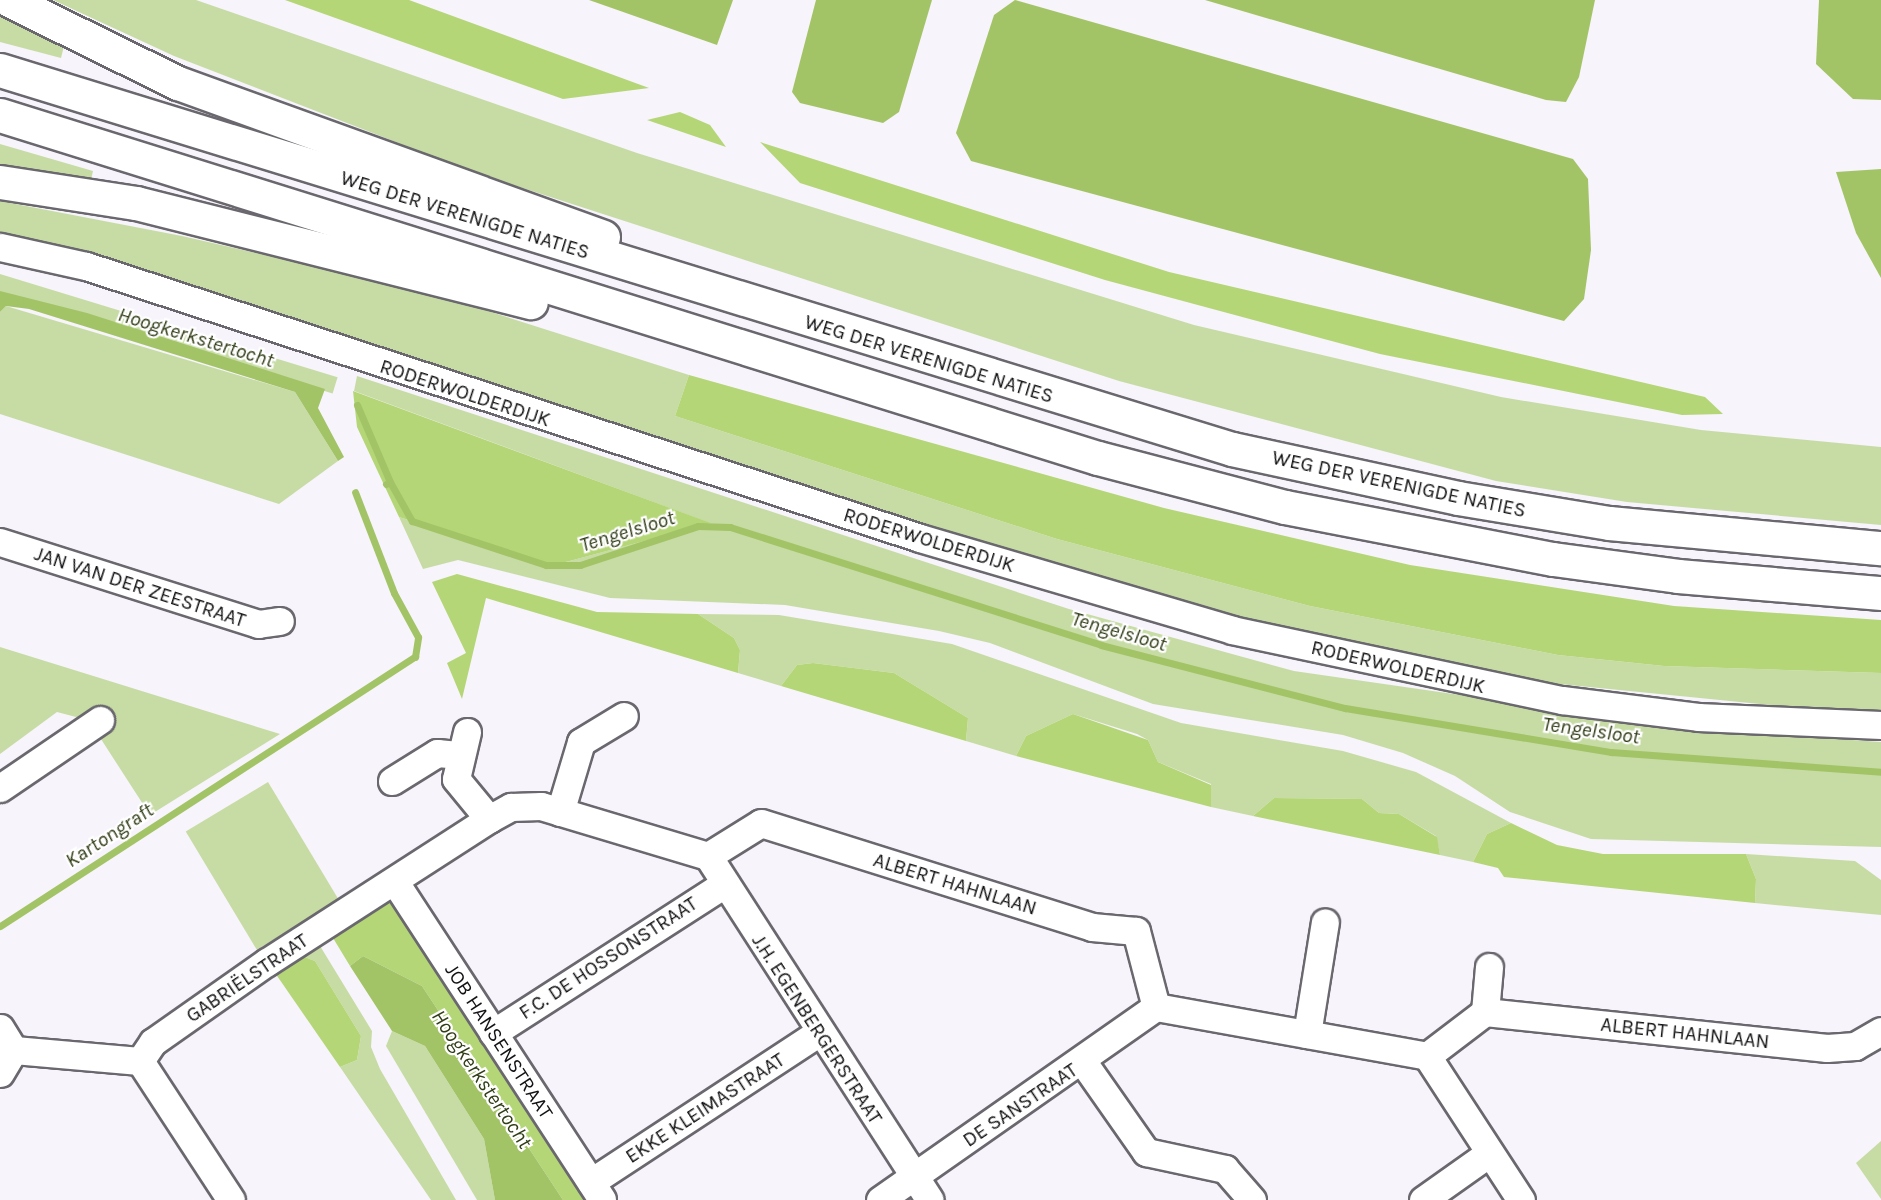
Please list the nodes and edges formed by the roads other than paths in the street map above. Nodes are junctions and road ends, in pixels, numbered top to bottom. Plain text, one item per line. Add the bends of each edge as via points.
1 (9, 0) edge
2 (0, 70) edge
3 (0, 115) edge
4 (0, 182) edge
5 (0, 247) edge
6 (859, 337) junction
7 (758, 353) junction
8 (0, 542) edge
9 (1881, 548) edge
10 (1881, 592) edge
11 (280, 621) dead end
12 (624, 716) dead end
13 (100, 720) dead end
14 (1881, 725) edge
15 (392, 781) dead end
16 (0, 788) edge
17 (560, 812) junction
18 (489, 819) junction
19 (708, 856) junction
20 (395, 882) junction
21 (724, 884) junction
22 (1325, 922) dead end
23 (1489, 967) dead end
24 (1156, 1007) junction
25 (1485, 1012) junction
26 (1881, 1031) edge
27 (493, 1033) junction
28 (818, 1034) junction
29 (1307, 1034) junction
30 (7, 1039) edge
31 (1427, 1056) junction
32 (140, 1061) junction
33 (1083, 1062) junction
34 (0, 1073) edge
35 (1488, 1154) junction
36 (914, 1177) junction
37 (597, 1191) edge
38 (231, 1200) edge
39 (880, 1200) edge
40 (930, 1200) edge
41 (1252, 1200) edge
42 (1423, 1200) edge
43 (1521, 1200) edge

1 - 6 highway via 178,82 494,195
2 - 6 highway, WEG DER VERENIGDE NATIES
3 - 7 highway
4 - 7 highway via 136,203 422,277
5 - 14 street, RODERWOLDERDIJK via 86,266 908,535 1232,630 1562,700 1698,717
6 - 9 highway, WEG DER VERENIGDE NATIES via 1095,410 1354,477 1609,523
7 - 10 highway via 1098,458 1285,507 1553,559 1701,579
8 - 11 street, JAN VAN DER ZEESTRAAT via 258,624
12 - 17 street via 581,742
13 - 16 street
15 - 18 street via 437,753 463,743 456,779
17 - 18 street via 527,804
17 - 19 street
18 - 20 street, GABRIËLSTRAAT
19 - 21 street, J.H. EGENBERGERSTRAAT
19 - 24 street, ALBERT HAHNLAAN via 761,823 1092,927 1136,931
20 - 27 street, JOB HANSENSTRAAT
20 - 32 street, GABRIËLSTRAAT via 153,1042
21 - 27 street, F.C. DE HOSSONSTRAAT
21 - 28 street, J.H. EGENBERGERSTRAAT
22 - 29 street
23 - 25 street
24 - 29 street
24 - 33 street, DE SANSTRAAT
25 - 26 street, ALBERT HAHNLAAN via 1827,1048 1855,1046
25 - 31 street
27 - 37 street, JOB HANSENSTRAAT
28 - 36 street, J.H. EGENBERGERSTRAAT
28 - 37 street, EKKE KLEIMASTRAAT
29 - 31 street
30 - 32 street
30 - 34 street
31 - 35 street
32 - 38 street
33 - 36 street, DE SANSTRAAT
33 - 41 street via 1146,1152 1225,1169
35 - 42 street
35 - 43 street
36 - 39 street, DE SANSTRAAT
36 - 40 street, J.H. EGENBERGERSTRAAT

